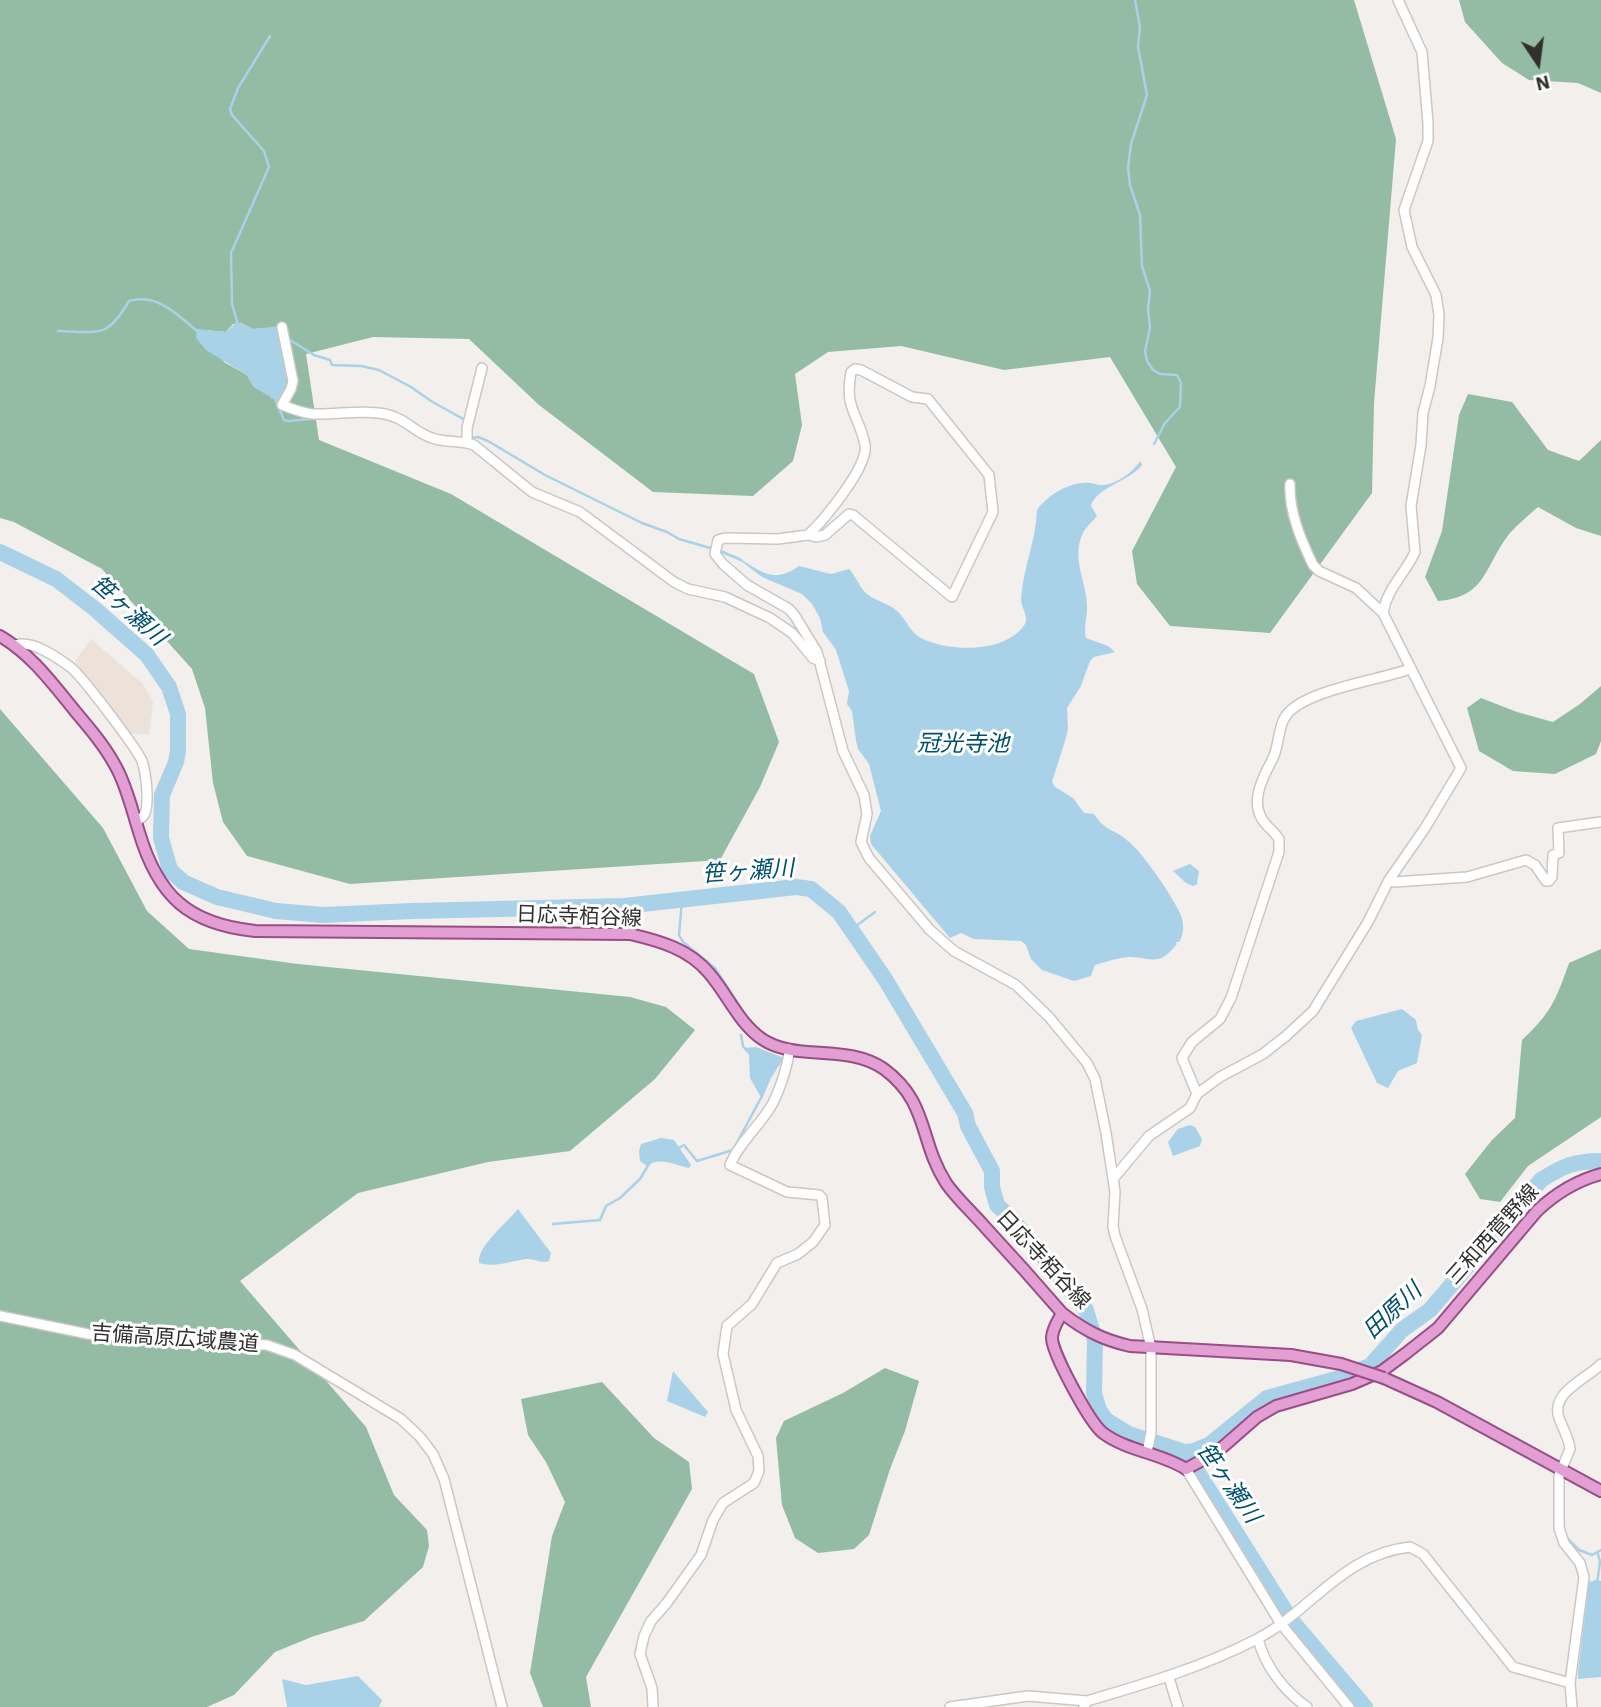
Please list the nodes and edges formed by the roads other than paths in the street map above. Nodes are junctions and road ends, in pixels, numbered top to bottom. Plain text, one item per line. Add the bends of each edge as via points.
1 (1398, 0) edge
2 (282, 327) dead end
3 (482, 368) dead end
4 (462, 441) junction
5 (1290, 484) dead end
6 (808, 535) junction
7 (1383, 613) junction
8 (0, 636) edge
9 (15, 645) junction
10 (820, 661) junction
11 (1410, 669) junction
12 (136, 822) junction
13 (1601, 822) edge
14 (1389, 880) junction
15 (789, 1049) junction
16 (1197, 1094) junction
17 (1601, 1174) edge
18 (1113, 1179) junction
19 (1062, 1313) junction
20 (0, 1316) edge
21 (1151, 1348) junction
22 (1601, 1364) edge
23 (1147, 1450) junction
24 (1191, 1467) junction
25 (1562, 1470) junction
26 (1601, 1490) edge
27 (1282, 1622) junction
28 (1258, 1639) junction
29 (1169, 1678) junction
30 (1570, 1683) junction
31 (1085, 1704) edge
32 (502, 1707) edge
33 (653, 1707) edge
34 (950, 1707) edge
35 (1178, 1707) edge
36 (1307, 1707) edge
37 (1349, 1707) edge
38 (1572, 1707) edge

1 - 7 street via 1422,52 1428,123 1428,141 1404,210 1412,247 1436,295 1439,316 1411,506 1415,552 1394,582
2 - 4 street via 293,381 282,405 312,414 362,411 390,415 429,438
3 - 4 street
4 - 10 street via 532,492 580,512 674,582 725,597 770,618
5 - 7 street via 1294,517 1313,565 1356,588
6 - 6 street via 827,517 864,459 865,446 848,398 850,372 855,369 912,397 928,399 989,475 992,512 952,597 853,515 844,517 825,535
6 - 10 street via 725,538 718,540 715,554 747,585 789,609
7 - 11 street
8 - 9 main road, 日応寺栢谷線
9 - 12 main road, 日応寺栢谷線 via 100,741 122,779
9 - 12 street via 31,645 71,667 137,751 146,778 146,809
10 - 18 street via 846,761 864,795 863,849 930,930 954,951 1016,985 1074,1045 1095,1079
11 - 14 street via 1461,768
11 - 16 street via 1329,691 1297,705 1285,717 1277,751 1258,792 1257,807 1279,839 1279,852 1231,998 1220,1019 1192,1042 1182,1058
12 - 15 main road, 日応寺栢谷線 via 156,877 171,895 185,909 228,928 630,934 678,948 709,972 746,1026 765,1041
13 - 14 street via 1558,828 1559,853 1553,855 1549,881 1526,860 1467,877
14 - 16 street via 1313,1011 1263,1054
15 - 19 main road, 日応寺栢谷線 via 862,1058 893,1077 915,1103 947,1185
15 - 33 street via 771,1108 730,1165 787,1192 819,1195 825,1225 813,1242 778,1263 752,1304 727,1326 723,1354 736,1410 758,1456 759,1471 754,1483 723,1503 701,1555 644,1636 640,1654 652,1688
16 - 18 street via 1190,1108 1149,1136
17 - 24 main road, 三和西菅野線 via 1552,1196 1438,1328 1382,1371 1276,1406
18 - 21 street via 1115,1236
19 - 21 main road, 日応寺栢谷線 via 1106,1341
19 - 23 main road via 1053,1342 1083,1408 1102,1432
20 - 32 street, 吉備高原広域農道 via 88,1334 267,1345 295,1355 401,1419 433,1454 444,1479
21 - 23 street
21 - 25 main road, 日応寺栢谷線, bridge via 1291,1355 1341,1364 1437,1402
22 - 25 street via 1560,1401 1559,1417 1570,1450
23 - 24 main road
24 - 27 street
25 - 26 main road, 日応寺栢谷線
25 - 30 street via 1559,1528 1584,1577
27 - 28 street
27 - 30 street via 1341,1574 1383,1553 1410,1547 1423,1554 1513,1667
27 - 37 street
28 - 29 street
28 - 36 street via 1265,1663
29 - 31 street
29 - 35 street
30 - 38 street
31 - 34 street via 1028,1696

